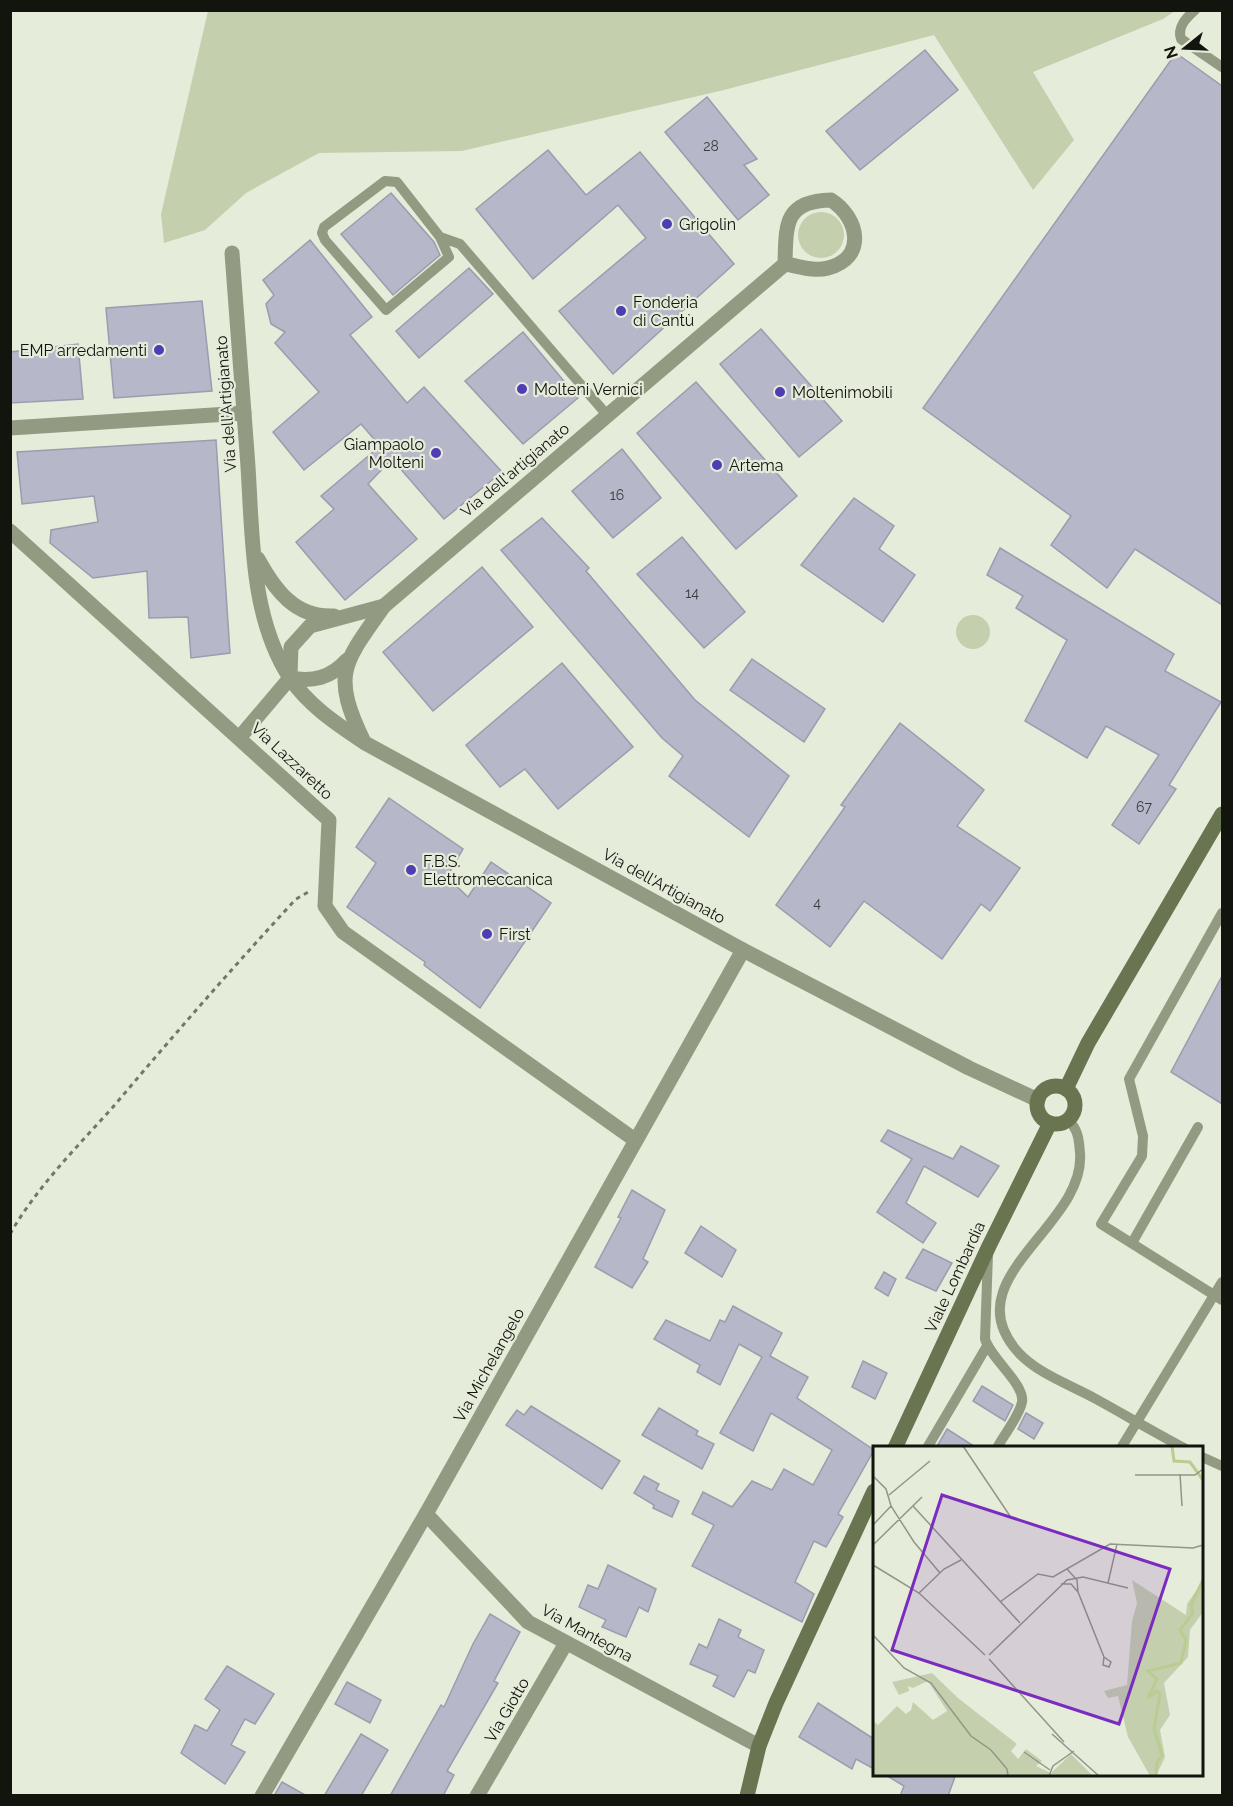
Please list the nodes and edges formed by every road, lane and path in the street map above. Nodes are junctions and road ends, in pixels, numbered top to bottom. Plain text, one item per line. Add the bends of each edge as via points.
1 (1196, 10) edge
2 (1222, 67) edge
3 (440, 237) junction
4 (232, 253) dead end
5 (785, 264) junction
6 (244, 413) junction
7 (608, 415) junction
8 (10, 428) edge
9 (10, 531) edge
10 (254, 553) junction
11 (384, 606) junction
12 (349, 615) junction
13 (350, 657) junction
14 (290, 678) junction
15 (240, 737) junction
16 (365, 743) junction
17 (1222, 814) edge
18 (326, 882) junction
19 (1222, 914) edge
20 (743, 950) junction
21 (1066, 1089) junction
22 (1038, 1100) junction
23 (1068, 1120) junction
24 (1050, 1123) junction
25 (1198, 1127) dead end
26 (635, 1140) junction
27 (10, 1234) edge
28 (1132, 1244) junction
29 (989, 1246) junction
30 (1222, 1282) edge
31 (1218, 1298) edge
32 (987, 1346) junction
33 (1137, 1422) junction
34 (896, 1446) edge
35 (928, 1446) edge
36 (998, 1446) edge
37 (1122, 1446) edge
38 (1180, 1446) edge
39 (1203, 1457) edge
40 (1222, 1466) edge
41 (871, 1506) edge
42 (426, 1514) junction
43 (566, 1642) junction
44 (759, 1746) junction
45 (262, 1796) edge
46 (477, 1796) edge
47 (747, 1796) edge

1 - 2 lane via 1179,33
3 - 3 lane via 392,180 385,181 324,226 322,233 386,310 449,258
3 - 7 lane via 460,244
4 - 6 street, Via dell'Artigianato
5 - 5 street via 815,270 837,265 848,256 854,244 854,224 845,209 831,200 804,204 785,228
5 - 7 street, Via dell'artigianato
6 - 8 street
6 - 10 street, Via dell'Artigianato
7 - 11 street, Via dell'artigianato
9 - 15 street, Via Lazzaretto
10 - 12 street, Via dell'Artigianato via 290,604 324,616
10 - 14 street, Via dell'Artigianato via 261,606
11 - 12 street, Via dell'Artigianato
11 - 13 street, Via dell'artigianato
12 - 14 street, Via dell'Artigianato via 310,626 299,636 291,647
13 - 14 street via 339,669 322,677 307,681
13 - 16 street, Via dell'artigianato via 343,673 346,695
14 - 15 street
14 - 16 street, Via dell'Artigianato via 319,712
15 - 18 street, Via Lazzaretto via 329,820
16 - 20 street, Via dell'Artigianato
17 - 21 main road via 1088,1043
18 - 26 street, Via Lazzaretto via 325,906 343,932
18 - 27 path via 296,899 210,991 50,1179
19 - 28 lane via 1129,1079 1143,1136 1142,1156 1101,1224
20 - 22 street, Via dell'Artigianato
20 - 26 street, Via Michelangelo
21 - 22 main road via 1049,1087
21 - 23 main road via 1075,1104
22 - 24 main road via 1038,1111
23 - 24 main road
23 - 33 lane via 1079,1140 1078,1173 1071,1195 1008,1277 999,1307 1002,1325 1009,1340 1029,1362
24 - 29 main road, Viale Lombardia
25 - 28 lane
26 - 42 street, Via Michelangelo
28 - 31 lane
29 - 32 lane via 984,1326
29 - 34 main road, Viale Lombardia
30 - 31 lane
31 - 33 lane
32 - 35 lane
32 - 36 lane via 1021,1394 1022,1403
33 - 37 lane
33 - 38 lane
39 - 40 lane
41 - 44 main road
42 - 43 street, Via Mantegna via 528,1622
42 - 45 street, Via Michelangelo
43 - 44 street, Via Mantegna
43 - 46 street, Via Giotto
44 - 47 main road

